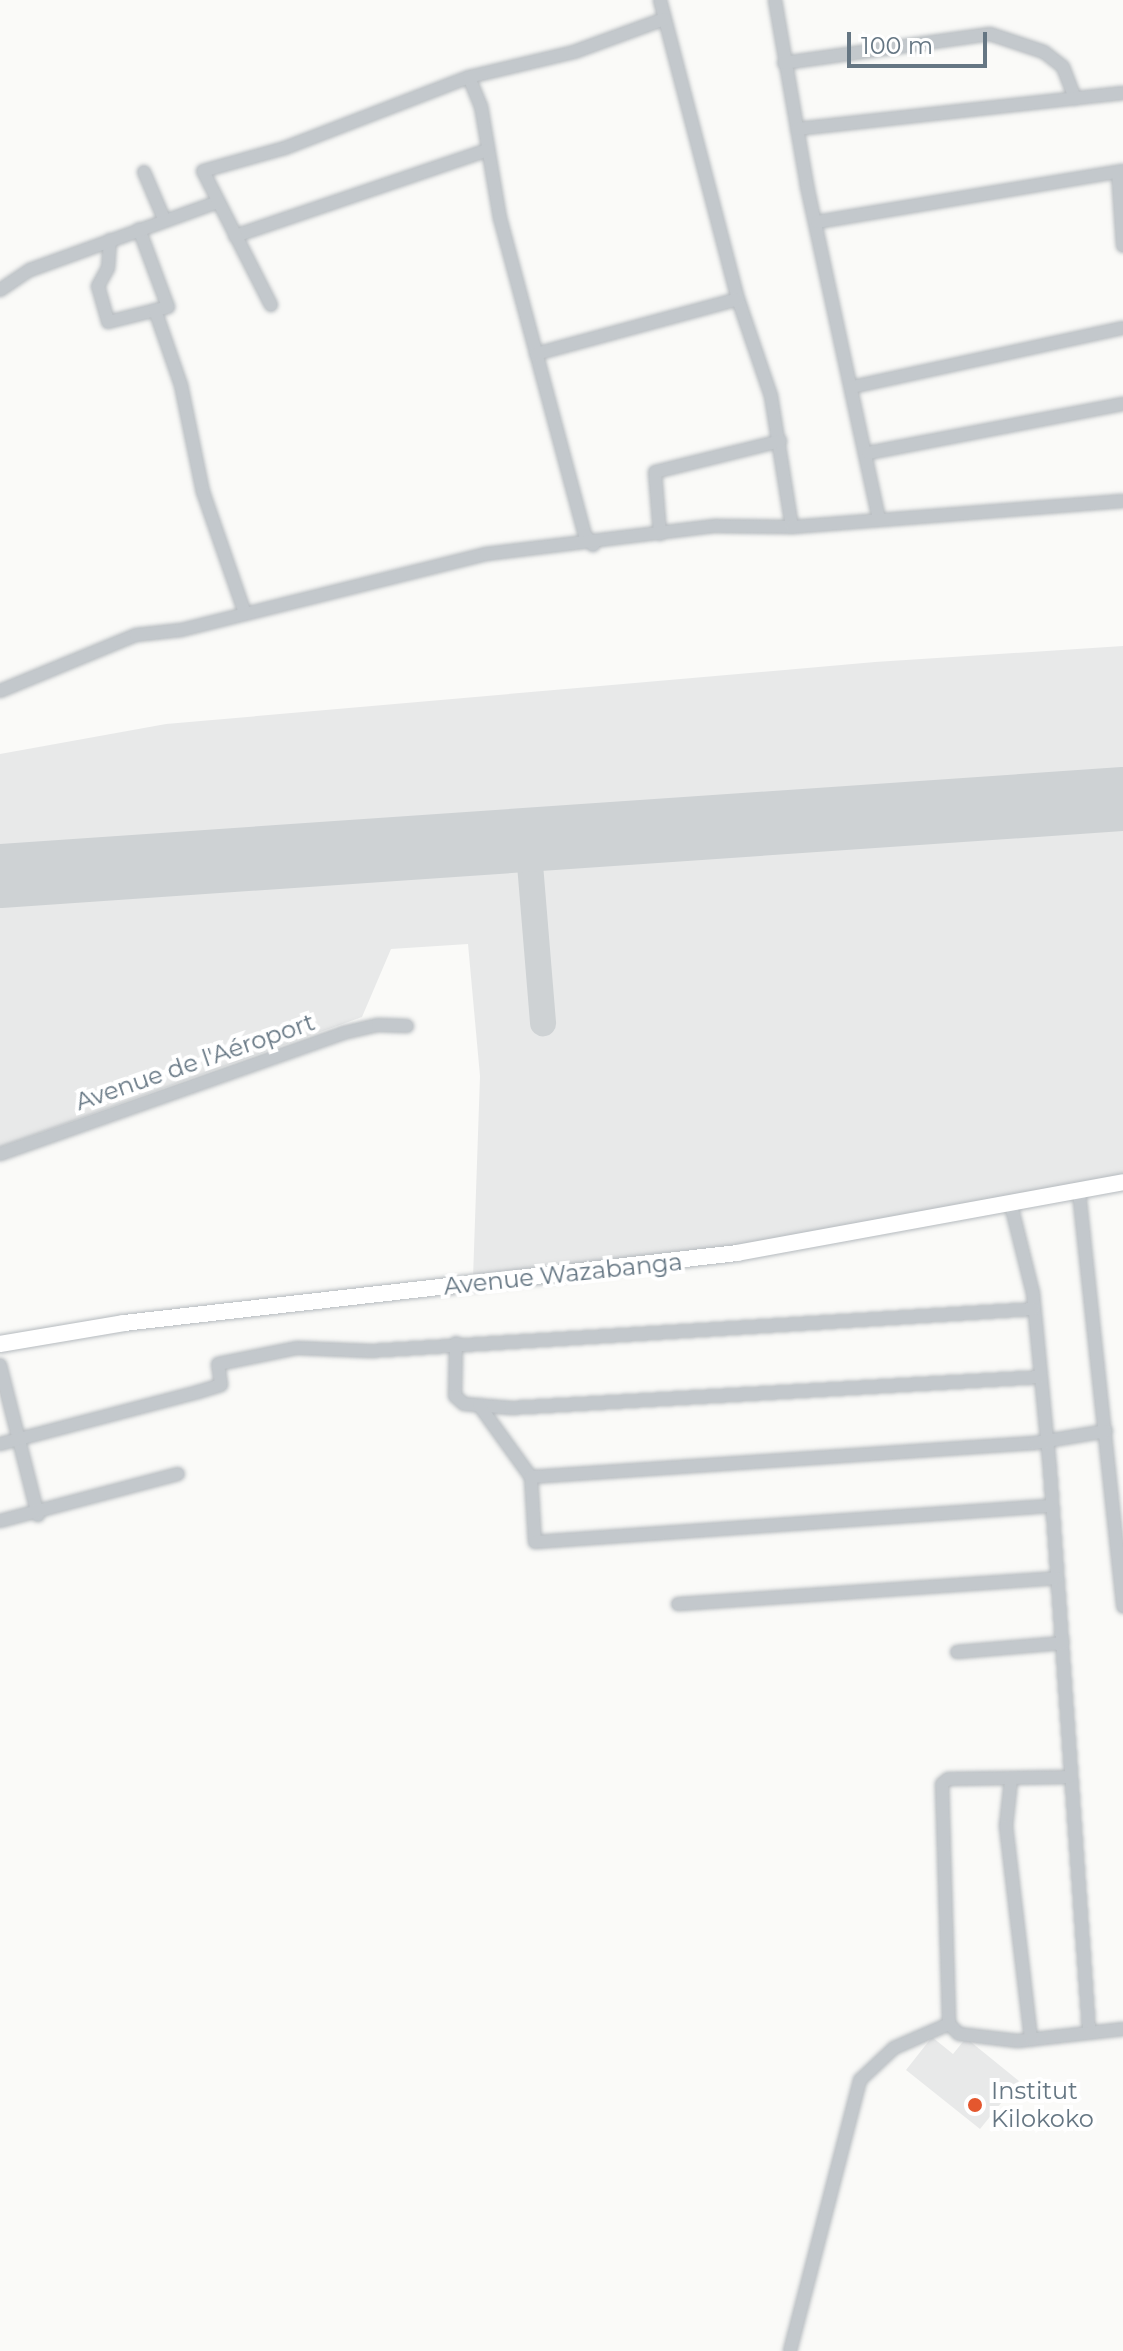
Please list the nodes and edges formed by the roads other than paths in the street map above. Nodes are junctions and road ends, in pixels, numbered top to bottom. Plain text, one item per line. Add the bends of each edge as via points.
1 (660, 0) edge
2 (775, 0) edge
3 (664, 19) junction
4 (784, 63) junction
5 (469, 77) junction
6 (1123, 93) edge
7 (1075, 99) junction
8 (797, 129) junction
9 (488, 150) junction
10 (1121, 171) edge
11 (144, 172) dead end
12 (218, 202) junction
13 (164, 219) junction
14 (817, 222) junction
15 (139, 229) junction
16 (235, 236) junction
17 (110, 240) junction
18 (1123, 246) edge
19 (0, 290) edge
20 (738, 299) junction
21 (271, 305) dead end
22 (155, 310) junction
23 (1123, 328) edge
24 (536, 354) junction
25 (852, 387) junction
26 (1123, 404) edge
27 (780, 441) junction
28 (868, 453) junction
29 (1123, 501) edge
30 (879, 518) junction
31 (792, 527) junction
32 (660, 534) junction
33 (593, 545) junction
34 (245, 613) junction
35 (0, 691) edge
36 (407, 1026) dead end
37 (0, 1154) edge
38 (1123, 1182) edge
39 (1079, 1192) junction
40 (1011, 1205) junction
41 (1034, 1309) junction
42 (456, 1343) junction
43 (0, 1344) edge
44 (0, 1365) edge
45 (1040, 1377) junction
46 (479, 1405) junction
47 (1106, 1431) junction
48 (21, 1440) junction
49 (1046, 1440) junction
50 (0, 1444) edge
51 (178, 1474) dead end
52 (531, 1477) junction
53 (1049, 1506) junction
54 (38, 1515) junction
55 (1120, 1517) edge
56 (0, 1521) edge
57 (1056, 1578) junction
58 (678, 1604) dead end
59 (1123, 1607) edge
60 (1063, 1643) junction
61 (957, 1652) dead end
62 (1069, 1777) junction
63 (1011, 1780) junction
64 (949, 2024) junction
65 (1123, 2029) edge
66 (1089, 2031) junction
67 (1031, 2040) junction
68 (790, 2351) edge

1 - 3 street
2 - 4 street
3 - 5 street via 574,52
3 - 20 street
4 - 7 street via 990,34 1044,52 1063,67
4 - 8 street
5 - 9 street via 481,106
5 - 12 street via 285,148 203,171
6 - 7 street
7 - 8 street
8 - 14 street
9 - 16 street
9 - 24 street
10 - 14 street
10 - 18 street
11 - 13 street
12 - 13 street
12 - 16 street
13 - 15 street
14 - 25 street
15 - 17 street
15 - 22 street via 168,307
16 - 21 street
17 - 19 street via 30,270
17 - 22 street via 108,268 98,286 108,322
20 - 24 street
20 - 27 street via 766,379
22 - 34 street via 181,385 203,492
23 - 25 street
24 - 33 street via 585,535
25 - 28 street
26 - 28 street
27 - 31 street
27 - 32 street via 655,472
28 - 30 street
29 - 30 street
30 - 31 street
31 - 32 street via 715,526
32 - 33 street
33 - 34 street via 486,554
34 - 35 street via 136,635
36 - 37 street, Avenue de l'Aéroport via 378,1025 343,1033
38 - 39 main road, Avenue Wazabanga
39 - 40 main road, Avenue Wazabanga
39 - 47 street
40 - 41 street via 1028,1261
40 - 43 main road, Avenue Wazabanga via 737,1253 124,1323
41 - 42 street
41 - 45 street
42 - 46 street via 455,1396
42 - 48 street via 357,1351 297,1348 246,1356 218,1364 221,1385
44 - 48 street
45 - 46 street via 511,1408
45 - 49 street
46 - 52 street
47 - 49 street
47 - 55 street
48 - 50 street
48 - 54 street
49 - 52 street
49 - 53 street
51 - 54 street
52 - 53 street via 535,1542
53 - 57 street
54 - 56 street
55 - 59 street
57 - 58 street
57 - 60 street
60 - 61 street
60 - 62 street
62 - 63 street
62 - 66 street
63 - 64 street via 948,1779 942,1784
63 - 67 street via 1006,1826
64 - 67 street via 959,2034
64 - 68 street via 894,2048 860,2080
65 - 66 street
66 - 67 street

